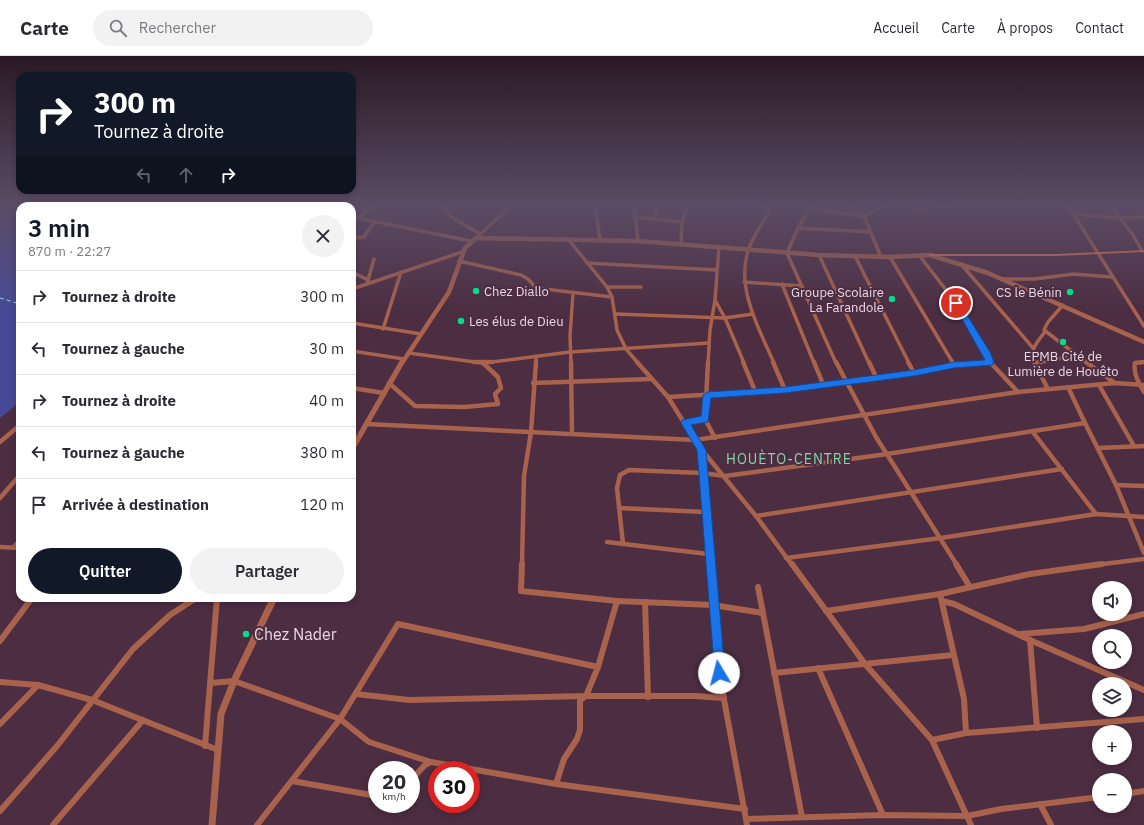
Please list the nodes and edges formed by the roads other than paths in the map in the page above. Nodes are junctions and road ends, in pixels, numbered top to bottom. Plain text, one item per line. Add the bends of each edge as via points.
1 (465, 240) edge
2 (569, 240) edge
3 (596, 240) edge
4 (600, 240) joint
5 (681, 240) edge
6 (754, 240) edge
7 (793, 240) edge
8 (875, 240) edge
9 (1089, 240) edge
10 (1136, 240) edge
11 (471, 241) joint
12 (638, 241) joint
13 (681, 245) junction
14 (719, 247) junction
15 (748, 250) junction
16 (1143, 251) edge
17 (462, 252) junction
18 (788, 253) junction
19 (1097, 253) junction
20 (819, 255) junction
21 (918, 255) junction
22 (930, 255) junction
23 (855, 256) junction
24 (881, 256) junction
25 (890, 257) junction
26 (374, 259) dead end
27 (459, 261) junction
28 (587, 263) junction
29 (961, 264) junction
30 (718, 270) junction
31 (401, 272) junction
32 (356, 275) edge
33 (1112, 277) junction
34 (1002, 279) junction
35 (367, 282) junction
36 (744, 282) junction
37 (782, 284) junction
38 (802, 286) junction
39 (356, 287) edge
40 (607, 287) junction
41 (642, 287) dead end
42 (573, 293) junction
43 (612, 297) junction
44 (715, 300) junction
45 (1063, 305) junction
46 (616, 314) junction
47 (753, 314) junction
48 (712, 318) junction
49 (725, 318) junction
50 (356, 324) edge
51 (1144, 326) edge
52 (383, 329) junction
53 (1045, 332) junction
54 (421, 334) junction
55 (1144, 342) edge
56 (709, 343) junction
57 (1033, 348) junction
58 (626, 349) junction
59 (356, 352) edge
60 (570, 352) junction
61 (409, 353) junction
62 (1078, 355) junction
63 (536, 356) junction
64 (404, 359) junction
65 (990, 362) junction
66 (1144, 362) edge
67 (483, 363) junction
68 (1035, 363) junction
69 (954, 365) junction
70 (914, 373) junction
71 (876, 377) junction
72 (651, 379) junction
73 (846, 381) junction
74 (1115, 382) junction
75 (390, 383) junction
76 (533, 383) junction
77 (572, 383) junction
78 (823, 384) junction
79 (1099, 384) junction
80 (1142, 385) edge
81 (1068, 387) junction
82 (356, 389) edge
83 (1048, 389) junction
84 (785, 390) junction
85 (1018, 392) junction
86 (1144, 392) edge
87 (384, 393) junction
88 (756, 393) junction
89 (707, 395) junction
90 (668, 397) junction
91 (864, 416) junction
92 (705, 419) junction
93 (685, 423) junction
94 (1085, 423) junction
95 (367, 424) junction
96 (16, 428) edge
97 (1032, 431) junction
98 (531, 432) junction
99 (572, 434) junction
100 (715, 438) junction
101 (696, 440) junction
102 (0, 442) edge
103 (356, 442) edge
104 (1134, 446) junction
105 (1144, 446) edge
106 (1098, 448) junction
107 (701, 450) junction
108 (887, 454) junction
109 (1062, 469) junction
110 (702, 473) junction
111 (725, 476) junction
112 (16, 480) edge
113 (1116, 485) junction
114 (1144, 486) edge
115 (912, 494) junction
116 (0, 498) edge
117 (619, 508) junction
118 (705, 512) junction
119 (1096, 514) junction
120 (756, 516) junction
121 (1128, 517) junction
122 (1144, 517) edge
123 (941, 538) junction
124 (607, 542) dead end
125 (623, 544) junction
126 (0, 547) edge
127 (16, 548) edge
128 (1144, 553) edge
129 (708, 554) junction
130 (786, 558) junction
131 (1144, 559) edge
132 (758, 587) dead end
133 (970, 587) junction
134 (940, 594) junction
135 (617, 601) junction
136 (942, 601) junction
137 (29, 602) edge
138 (191, 602) edge
139 (218, 602) edge
140 (272, 602) edge
141 (645, 602) junction
142 (713, 605) junction
143 (826, 612) junction
144 (763, 613) junction
145 (1144, 614) edge
146 (1020, 634) junction
147 (1030, 640) junction
148 (0, 641) edge
149 (953, 656) junction
150 (865, 664) junction
151 (598, 667) junction
152 (818, 668) junction
153 (774, 673) junction
154 (234, 681) junction
155 (0, 682) edge
156 (210, 683) junction
157 (38, 685) junction
158 (1144, 690) edge
159 (356, 694) junction
160 (586, 696) junction
161 (648, 697) junction
162 (724, 698) junction
163 (92, 700) junction
164 (340, 719) junction
165 (1144, 719) edge
166 (144, 720) junction
167 (0, 724) edge
168 (1037, 728) junction
169 (966, 733) junction
170 (932, 740) junction
171 (206, 746) junction
172 (218, 750) junction
173 (428, 761) edge
174 (428, 764) edge
175 (420, 770) edge
176 (480, 771) edge
177 (292, 781) junction
178 (556, 784) junction
179 (1144, 791) edge
180 (1132, 793) edge
181 (368, 794) edge
182 (1092, 798) edge
183 (1040, 804) junction
184 (745, 809) junction
185 (0, 812) edge
186 (883, 815) junction
187 (967, 816) junction
188 (802, 817) junction
189 (747, 822) edge
190 (52, 825) edge
191 (212, 825) edge
192 (257, 825) edge
193 (971, 825) edge
194 (1051, 825) edge

1 - 11 street
2 - 28 street
3 - 4 street
4 - 12 street
5 - 13 street
6 - 15 street
7 - 18 street
8 - 24 street
9 - 19 street
10 - 16 street
11 - 17 street
12 - 13 street
13 - 14 street
14 - 15 street
14 - 30 street
15 - 18 street
15 - 36 street
16 - 19 main road
17 - 27 street
17 - 31 street
18 - 20 street
18 - 38 street
19 - 22 main road
19 - 33 street
20 - 23 street
20 - 71 street
21 - 22 street
21 - 25 street
21 - 65 street via 956,303
22 - 29 street
23 - 24 street
23 - 70 street
24 - 25 street
25 - 69 street
26 - 35 street
27 - 42 street via 521,275 536,288
27 - 54 street via 453,285
28 - 30 street
28 - 40 street
29 - 34 street
29 - 57 street
30 - 44 street
31 - 35 street
31 - 52 street
32 - 35 street
33 - 34 street via 1068,275
33 - 51 street
34 - 45 street
35 - 39 street
36 - 37 street
36 - 47 street
37 - 38 street
37 - 78 street
38 - 73 street
40 - 41 street
40 - 43 street
42 - 43 street
42 - 60 street
43 - 46 street
44 - 48 street
44 - 49 street
45 - 53 street via 1048,322
45 - 55 street
46 - 48 street
46 - 58 street via 617,330
47 - 49 street
47 - 84 street
48 - 49 street
48 - 56 street
49 - 88 street
50 - 52 street
52 - 54 street
53 - 57 street
53 - 62 street
54 - 61 street
56 - 58 street
56 - 89 street
57 - 68 street via 1032,357
58 - 60 street
58 - 72 street
59 - 64 street
60 - 63 street
60 - 77 street
61 - 64 street
61 - 67 street
62 - 68 street
62 - 74 street
63 - 67 street
63 - 76 street
64 - 75 street
65 - 69 street
65 - 85 street
66 - 80 street via 1134,364 1135,374
67 - 75 street via 502,382 501,388 495,394 498,404 457,407 415,406
68 - 83 street
69 - 70 street
70 - 71 street
71 - 73 street
72 - 77 street via 602,379
72 - 90 street
73 - 78 street
73 - 91 street
74 - 79 street
74 - 80 street
75 - 87 street
76 - 77 street
76 - 98 street
77 - 99 street
78 - 84 street
79 - 81 street
79 - 104 street
80 - 86 street
81 - 83 street
81 - 94 street
82 - 87 street
83 - 85 street
84 - 88 street
85 - 91 street
87 - 95 street
88 - 89 street
89 - 90 street
89 - 92 street
90 - 93 street
91 - 100 street
91 - 108 street
92 - 93 street
92 - 100 street
93 - 101 street
94 - 97 street
94 - 106 street
95 - 98 street
95 - 103 street
96 - 102 street
97 - 108 street
97 - 109 street
98 - 99 street
98 - 135 street via 524,476 521,591
99 - 101 street
100 - 101 street
101 - 107 street
104 - 105 street
104 - 106 street
106 - 113 street
107 - 110 street
107 - 111 street
108 - 111 street
108 - 115 street
109 - 115 street
109 - 119 street
110 - 111 street
110 - 117 street via 628,470 620,475 617,488
110 - 118 street
111 - 120 street
112 - 116 street
113 - 114 street
113 - 121 street
115 - 120 street
115 - 123 street
117 - 118 street
117 - 125 street
118 - 129 street
119 - 121 street
119 - 123 street
120 - 130 street
121 - 122 street
121 - 128 street
123 - 130 street
123 - 133 street
124 - 125 street
125 - 129 street
126 - 127 street
129 - 142 street
130 - 143 street
131 - 133 street via 1035,573
132 - 144 street
133 - 134 street
134 - 136 street
134 - 143 street
135 - 141 street
135 - 151 street
136 - 146 street
136 - 149 street
137 - 148 street
138 - 163 street via 151,631
139 - 156 street
140 - 154 street
141 - 142 street
141 - 161 street
142 - 144 street
142 - 162 street via 717,661
143 - 150 street
144 - 153 street
145 - 146 street via 1084,629
146 - 147 street
147 - 158 street
147 - 168 street
149 - 150 street
149 - 169 street via 964,699
150 - 152 street
150 - 170 street
151 - 159 street via 398,624
151 - 160 street
152 - 153 street
152 - 186 street
153 - 188 street
154 - 156 street
154 - 164 street
154 - 172 street via 221,714
155 - 157 street
156 - 171 street
157 - 163 street
157 - 167 street
159 - 160 street via 409,700
159 - 164 street
160 - 161 street
160 - 178 street via 580,700 580,730 577,739 564,759
161 - 162 street
162 - 184 street
163 - 166 street
163 - 185 street via 57,746
164 - 173 street via 369,742
164 - 177 street
165 - 168 street
166 - 171 street
166 - 190 street
168 - 169 street
169 - 170 street
170 - 187 street
171 - 172 street
172 - 191 street
174 - 175 street
176 - 178 street
177 - 181 street
177 - 192 street
178 - 184 street
179 - 180 street
182 - 183 street
183 - 187 street
183 - 194 street
184 - 189 street
186 - 187 street
186 - 188 street
187 - 193 street
188 - 189 street

